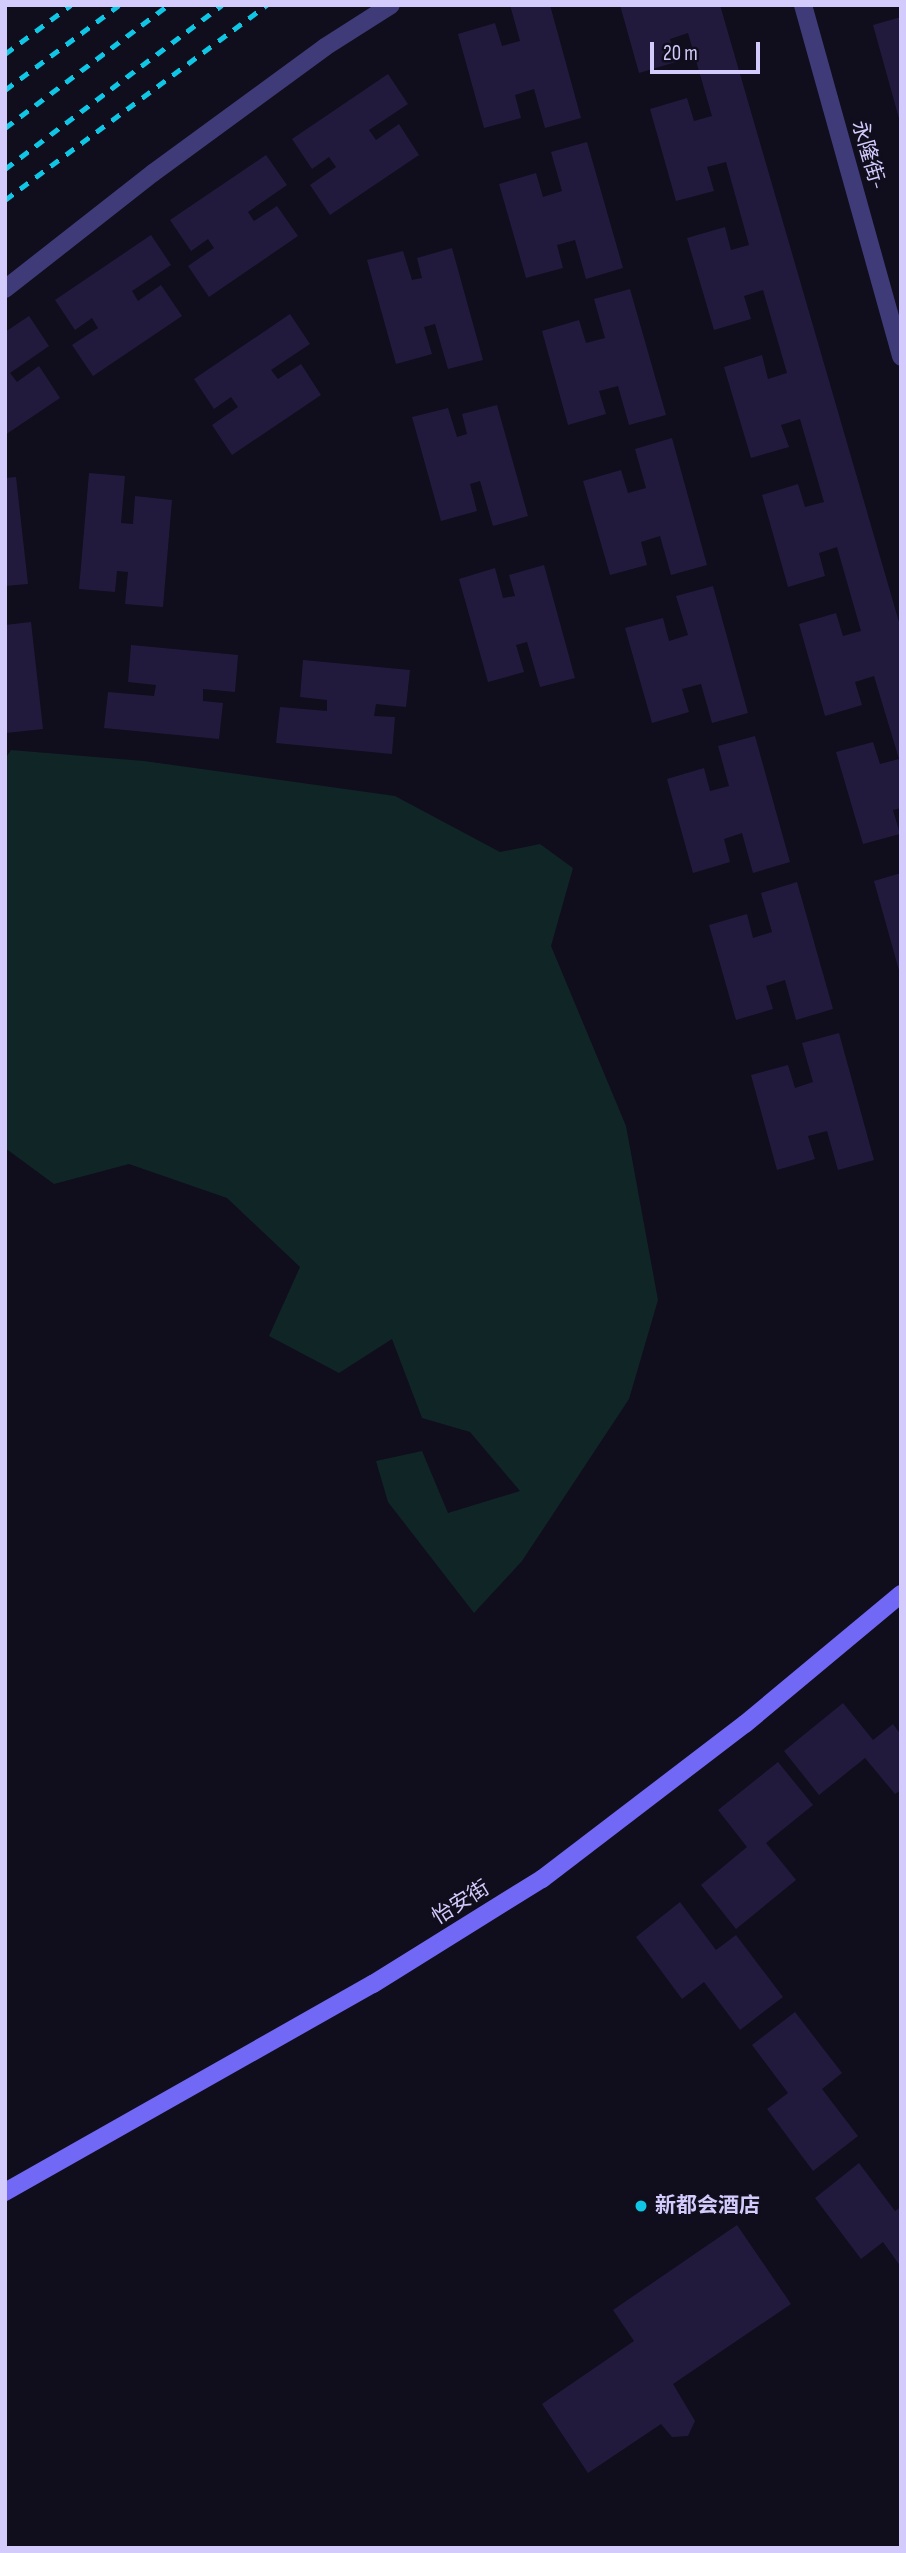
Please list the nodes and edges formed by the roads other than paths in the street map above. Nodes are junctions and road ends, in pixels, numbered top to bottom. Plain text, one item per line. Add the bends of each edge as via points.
1 (391, 5) edge
2 (803, 5) edge
3 (5, 289) edge
4 (901, 357) edge
5 (901, 1594) edge
6 (5, 2192) edge

1 - 3 street via 325,47 163,165
2 - 4 street, 永隆街-
5 - 6 street, 怡安街 via 745,1724 542,1879 373,1984

